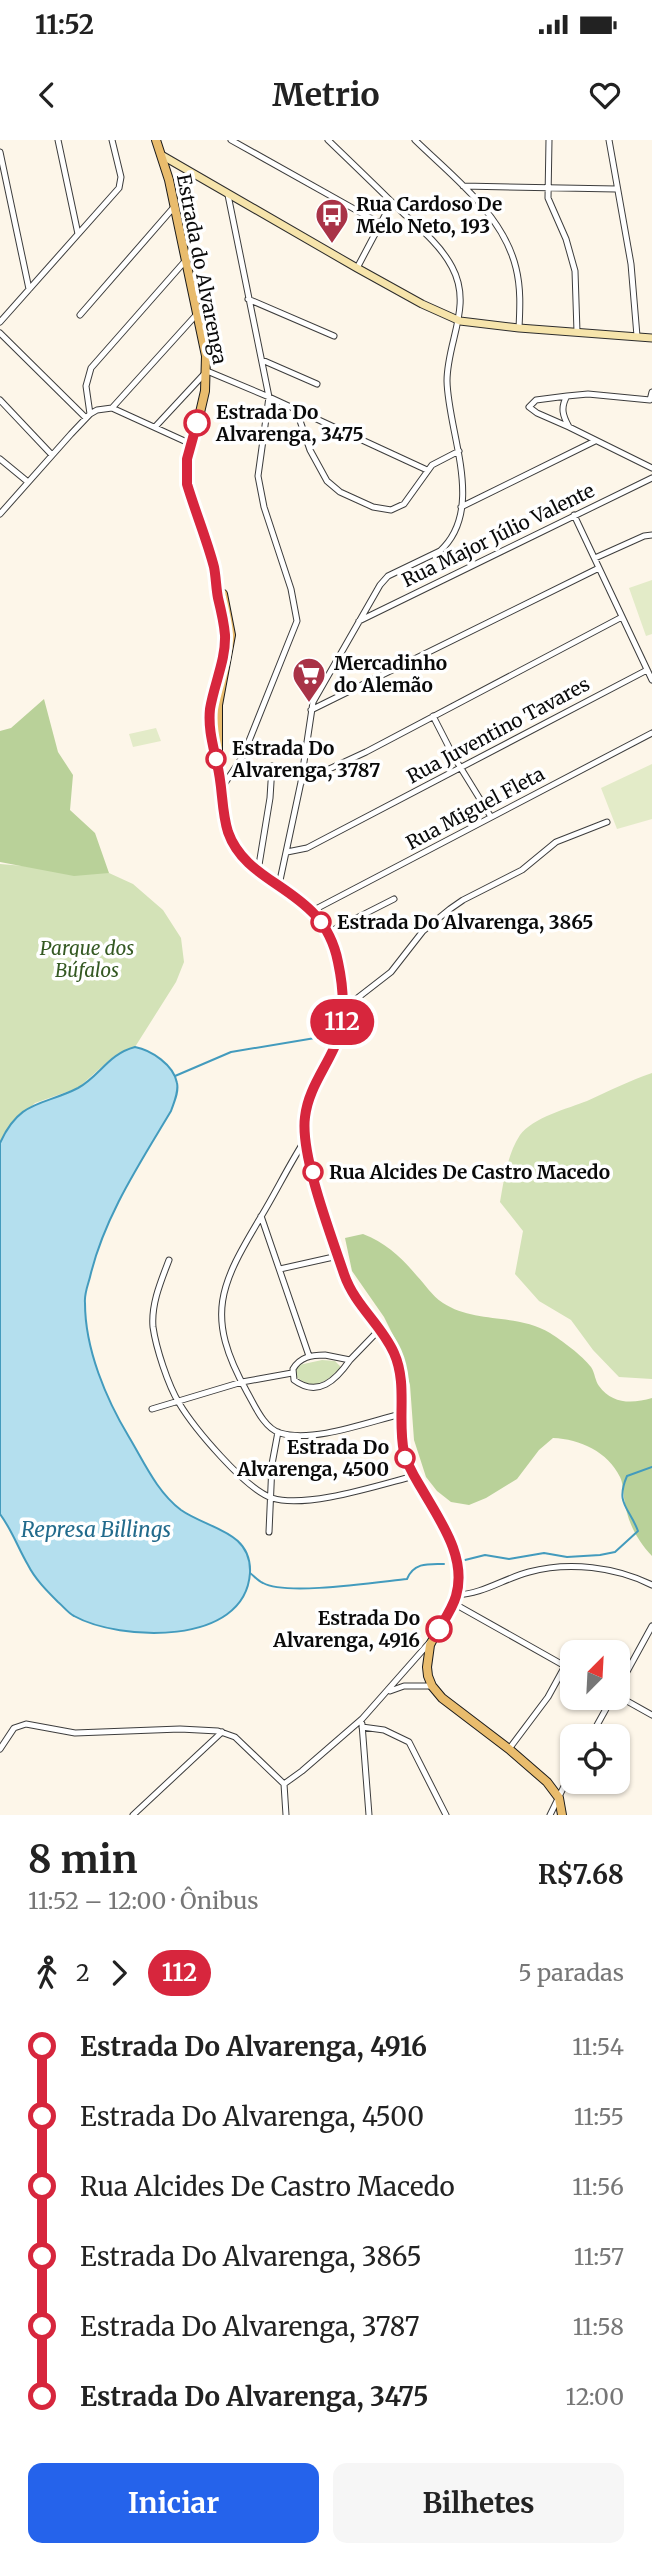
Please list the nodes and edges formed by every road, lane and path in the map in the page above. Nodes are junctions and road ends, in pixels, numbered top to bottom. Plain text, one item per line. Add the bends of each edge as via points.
1 (58, 140) edge
2 (112, 140) edge
3 (156, 140) edge
4 (231, 140) edge
5 (328, 140) edge
6 (415, 140) edge
7 (549, 140) edge
8 (609, 140) edge
9 (0, 152) edge
10 (163, 156) junction
11 (463, 186) junction
12 (548, 187) junction
13 (616, 189) junction
14 (228, 195) junction
15 (392, 202) junction
16 (175, 205) junction
17 (381, 223) junction
18 (78, 234) junction
19 (186, 260) junction
20 (357, 268) junction
21 (29, 289) junction
22 (248, 299) junction
23 (197, 314) junction
24 (80, 315) dead end
25 (460, 321) junction
26 (0, 322) edge
27 (519, 328) junction
28 (577, 332) junction
29 (0, 333) edge
30 (334, 336) dead end
31 (637, 336) junction
32 (652, 338) edge
33 (262, 360) junction
34 (207, 372) junction
35 (317, 384) dead end
36 (652, 392) edge
37 (567, 396) junction
38 (270, 397) junction
39 (0, 400) edge
40 (651, 400) edge
41 (112, 408) junction
42 (296, 409) junction
43 (88, 416) junction
44 (155, 427) junction
45 (569, 427) junction
46 (595, 441) junction
47 (191, 444) junction
48 (459, 451) junction
49 (52, 455) junction
50 (0, 460) edge
51 (652, 468) edge
52 (427, 470) junction
53 (652, 478) edge
54 (28, 482) junction
55 (461, 507) junction
56 (0, 514) edge
57 (574, 515) junction
58 (652, 535) edge
59 (595, 558) junction
60 (599, 568) junction
61 (622, 617) junction
62 (359, 621) junction
63 (647, 670) junction
64 (652, 680) edge
65 (311, 710) junction
66 (433, 716) junction
67 (652, 733) edge
68 (272, 765) dead end
69 (461, 767) junction
70 (301, 782) junction
71 (221, 789) junction
72 (491, 817) junction
73 (607, 822) dead end
74 (287, 852) junction
75 (258, 871) junction
76 (279, 885) junction
77 (394, 900) dead end
78 (312, 911) junction
79 (327, 933) junction
80 (342, 1010) junction
81 (305, 1140) junction
82 (261, 1216) junction
83 (338, 1256) junction
84 (169, 1260) dead end
85 (280, 1269) junction
86 (379, 1330) junction
87 (309, 1356) junction
88 (350, 1360) junction
89 (292, 1373) junction
90 (242, 1382) junction
91 (178, 1401) junction
92 (152, 1409) dead end
93 (401, 1414) junction
94 (278, 1432) junction
95 (414, 1476) junction
96 (271, 1498) junction
97 (269, 1532) dead end
98 (652, 1585) edge
99 (455, 1599) junction
100 (652, 1626) edge
101 (435, 1636) junction
102 (560, 1663) edge
103 (630, 1666) edge
104 (560, 1675) edge
105 (432, 1686) junction
106 (387, 1692) junction
107 (630, 1703) edge
108 (652, 1715) edge
109 (362, 1719) junction
110 (362, 1727) junction
111 (222, 1732) junction
112 (0, 1749) edge
113 (509, 1749) junction
114 (284, 1784) junction
115 (561, 1794) edge
116 (559, 1798) junction
117 (133, 1815) edge
118 (286, 1815) edge
119 (369, 1815) edge
120 (446, 1815) edge
121 (550, 1815) edge
122 (562, 1815) edge

1 - 18 street
2 - 18 street via 122,181
3 - 10 main road, Estrada do Alvarenga
4 - 17 street
5 - 15 street
6 - 11 street
7 - 12 street
8 - 13 street
9 - 21 street
10 - 14 main road
10 - 16 main road, Estrada do Alvarenga
11 - 12 street
11 - 27 street via 492,219 510,249 520,288
12 - 13 street
12 - 28 street via 575,271
13 - 31 street via 631,264
14 - 20 main road
14 - 22 street
15 - 17 street
15 - 25 street via 451,265 461,293
16 - 19 main road, Estrada do Alvarenga
16 - 24 street
17 - 20 street
18 - 21 street
19 - 23 main road, Estrada do Alvarenga
19 - 43 street via 91,368 86,386
20 - 25 main road
21 - 26 street
22 - 30 street
22 - 33 street
23 - 34 main road, Estrada do Alvarenga
23 - 41 street
25 - 27 main road
25 - 48 street via 447,381
27 - 28 main road
28 - 31 main road
29 - 43 street
31 - 32 main road
33 - 35 street
33 - 38 street
34 - 38 street
34 - 44 street
34 - 47 main road, Estrada do Alvarenga
36 - 40 street
37 - 40 street
37 - 45 street via 562,410
37 - 45 street via 536,400 529,407
38 - 42 street
38 - 71 street via 258,476 297,621 243,756
39 - 49 street
41 - 43 street
41 - 44 street
42 - 52 street
42 - 52 street via 321,471 340,492 391,510 409,498
43 - 49 street
44 - 47 street
45 - 46 street
46 - 51 street
46 - 55 street
47 - 71 main road, Estrada do Alvarenga via 187,484 214,567 225,639 209,722
48 - 52 street
48 - 55 street
49 - 54 street
50 - 54 street
53 - 57 street, Rua Major Júlio Valente
54 - 56 street
55 - 62 street via 447,545 388,576
57 - 59 street
57 - 62 street, Rua Major Júlio Valente
58 - 59 street
59 - 60 street
60 - 61 street
60 - 65 street
61 - 63 street
61 - 66 street
62 - 65 street
63 - 64 street
63 - 69 street, Rua Juventino Tavares
65 - 70 street
66 - 69 street
66 - 70 street
67 - 72 street, Rua Miguel Fleta
68 - 75 street
69 - 72 street
69 - 74 street, Rua Juventino Tavares via 315,844
70 - 74 street
71 - 75 main road, Estrada do Alvarenga via 232,841
72 - 78 street, Rua Miguel Fleta
73 - 80 street via 556,842 522,870 450,909 423,931 391,972
74 - 76 street
75 - 76 main road, Estrada do Alvarenga
76 - 78 main road, Estrada do Alvarenga
77 - 79 street
78 - 79 main road, Estrada do Alvarenga
79 - 80 main road, Estrada do Alvarenga via 338,961
80 - 81 main road, Estrada do Alvarenga via 339,1035 309,1098
81 - 82 street
81 - 83 main road, Estrada do Alvarenga
82 - 85 street
82 - 90 street via 228,1278 221,1307 224,1335
83 - 85 street
83 - 86 main road, Estrada do Alvarenga via 353,1295
84 - 91 street via 154,1306 153,1327
85 - 87 street
86 - 88 street
86 - 93 main road, Estrada do Alvarenga via 398,1363
87 - 88 street
87 - 89 street
88 - 89 street via 322,1387 300,1384
89 - 90 street
90 - 91 street
90 - 94 street via 264,1420
91 - 92 street
91 - 96 street via 240,1475
93 - 94 street via 314,1434
93 - 95 main road, Estrada do Alvarenga via 401,1440
94 - 96 street
95 - 96 street via 335,1496 288,1501
95 - 99 main road, Estrada do Alvarenga via 448,1533 458,1574
96 - 97 street
98 - 99 street via 609,1569 550,1569
99 - 101 main road
99 - 102 street
100 - 103 street
101 - 105 main road via 427,1667
101 - 106 street
104 - 113 street
105 - 106 street via 404,1686
105 - 113 main road
106 - 109 street
107 - 108 street
109 - 110 street
109 - 114 street
110 - 119 street
110 - 120 street via 396,1734 413,1746
111 - 112 street via 75,1733 26,1724 14,1728
111 - 114 street via 235,1737
111 - 117 street
113 - 116 main road
114 - 118 street
115 - 116 street
116 - 121 street
116 - 122 main road

